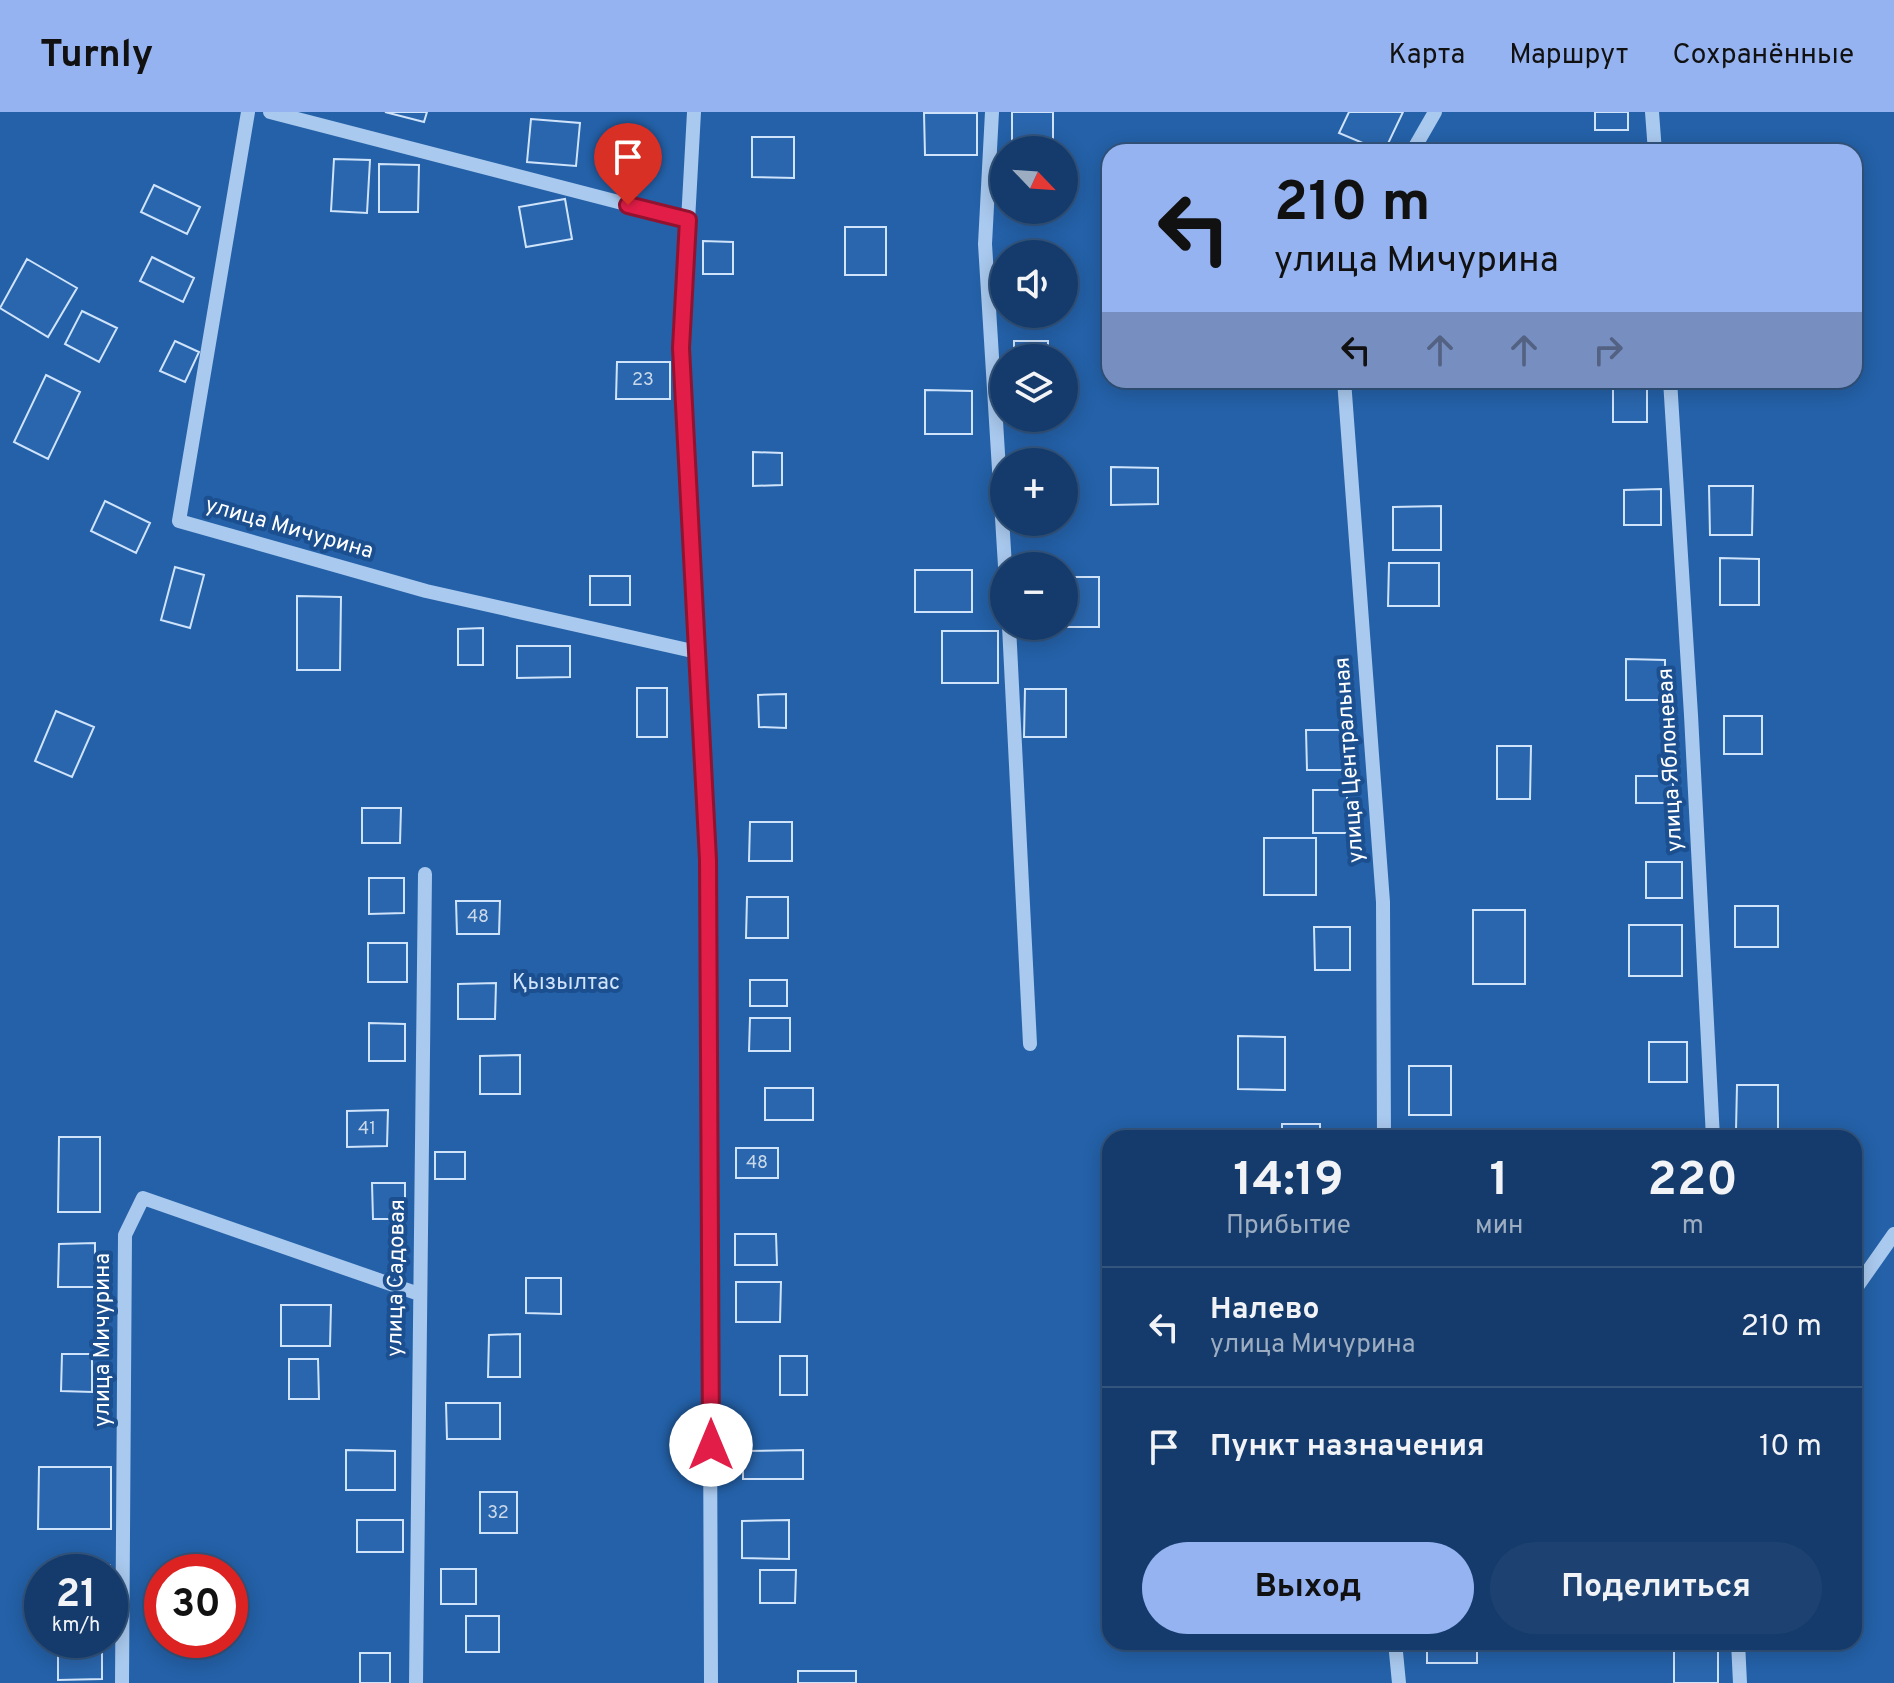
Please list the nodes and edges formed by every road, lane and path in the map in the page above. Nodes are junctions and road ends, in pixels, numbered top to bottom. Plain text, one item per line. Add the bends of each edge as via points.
1 (248, 112) edge
2 (270, 112) edge
3 (694, 112) edge
4 (992, 112) edge
5 (1435, 112) edge
6 (1652, 112) edge
7 (1417, 144) edge
8 (1654, 144) edge
9 (688, 220) junction
10 (1345, 388) edge
11 (1671, 388) edge
12 (1004, 552) edge
13 (1010, 640) edge
14 (697, 652) junction
15 (425, 874) dead end
16 (1030, 1044) dead end
17 (1384, 1130) edge
18 (1713, 1130) edge
19 (1894, 1234) edge
20 (1862, 1280) edge
21 (419, 1294) junction
22 (1396, 1650) edge
23 (1738, 1650) edge
24 (122, 1683) edge
25 (416, 1683) edge
26 (711, 1683) edge
27 (1399, 1683) edge
28 (1740, 1683) edge

1 - 14 street, улица Мичурина via 179,521 426,591
2 - 9 street
3 - 9 street
4 - 12 street via 985,244
5 - 7 street
6 - 8 street
9 - 14 street via 681,348
10 - 17 street, улица Центральная via 1383,902
11 - 18 street, улица Яблоневая
13 - 16 street
14 - 26 street via 708,860
15 - 21 street, улица Садовая
19 - 20 street
21 - 24 street, улица Мичурина via 143,1198 125,1235
21 - 25 street, улица Садовая
22 - 27 street
23 - 28 street

